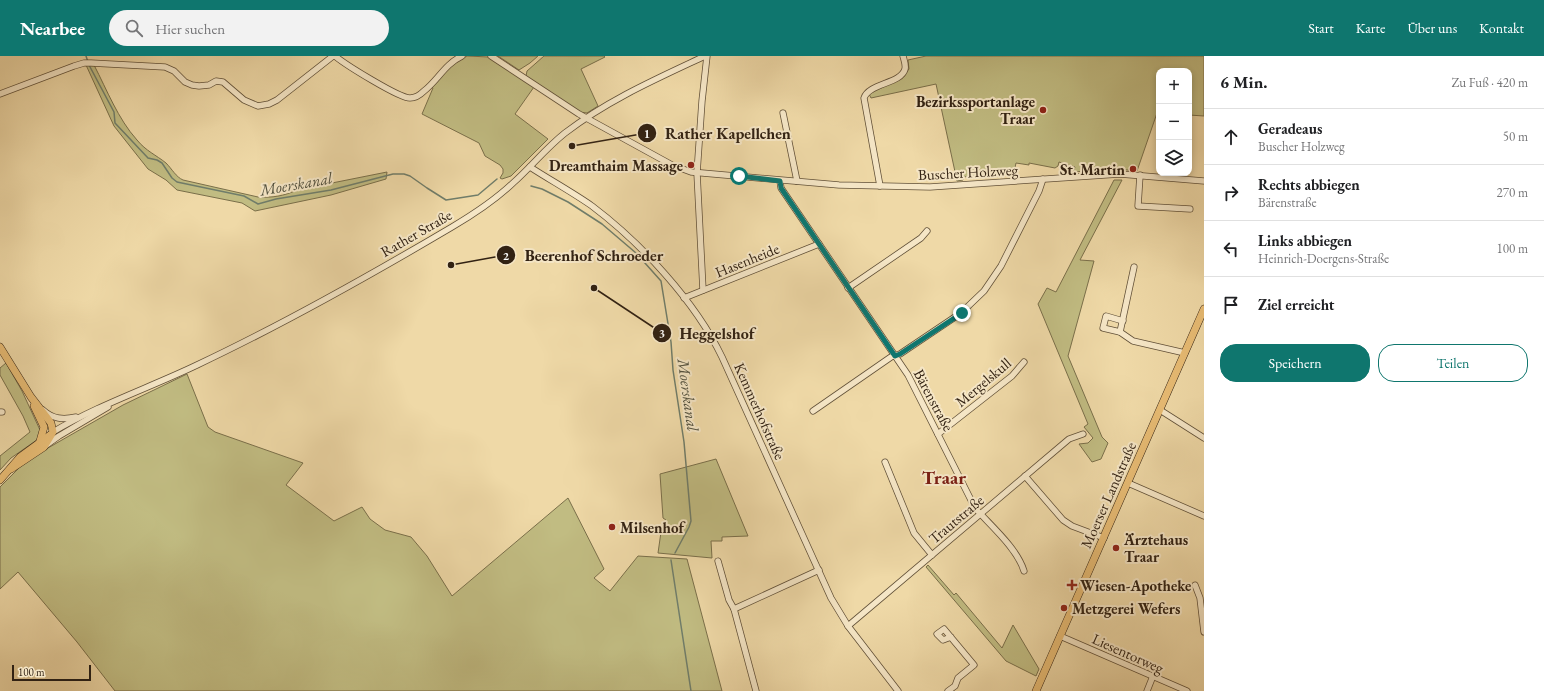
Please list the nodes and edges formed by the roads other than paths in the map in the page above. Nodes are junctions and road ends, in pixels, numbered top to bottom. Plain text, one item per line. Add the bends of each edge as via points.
1 (334, 56) edge
2 (462, 56) edge
3 (491, 56) edge
4 (706, 56) edge
5 (903, 56) edge
6 (0, 94) edge
7 (782, 113) dead end
8 (585, 118) junction
9 (530, 167) junction
10 (697, 173) junction
11 (1140, 175) junction
12 (1043, 179) junction
13 (780, 181) junction
14 (1204, 181) edge
15 (797, 182) junction
16 (880, 186) junction
17 (1190, 209) dead end
18 (927, 231) dead end
19 (819, 244) junction
20 (1134, 267) dead end
21 (848, 288) junction
22 (704, 290) junction
23 (684, 298) junction
24 (1204, 309) edge
25 (1123, 320) junction
26 (1120, 332) junction
27 (0, 347) edge
28 (1184, 354) junction
29 (895, 356) junction
30 (1024, 362) dead end
31 (31, 397) junction
32 (118, 400) junction
33 (1160, 410) junction
34 (813, 411) dead end
35 (82, 416) junction
36 (44, 427) junction
37 (938, 434) junction
38 (1083, 434) dead end
39 (53, 435) junction
40 (1204, 438) edge
41 (41, 445) junction
42 (885, 462) dead end
43 (1025, 476) junction
44 (0, 480) edge
45 (1128, 482) junction
46 (980, 514) junction
47 (1204, 516) edge
48 (1104, 538) junction
49 (932, 555) junction
50 (718, 561) dead end
51 (819, 570) junction
52 (1024, 571) dead end
53 (1195, 585) dead end
54 (734, 609) junction
55 (848, 626) junction
56 (1204, 632) edge
57 (1060, 636) junction
58 (951, 637) dead end
59 (1153, 676) junction
60 (756, 691) edge
61 (898, 691) edge
62 (948, 691) edge
63 (1036, 691) edge
64 (1147, 691) edge
65 (1187, 691) edge

1 - 2 street via 409,98 423,92 448,66
1 - 6 street via 277,100 258,106 244,100 223,82 192,86 165,67 89,63
3 - 8 street, Buscher Holzweg
4 - 8 street, Rather Straße via 626,94
4 - 10 street, Rather Straße
5 - 16 street via 905,68 901,75 868,92 864,98
7 - 15 street
8 - 9 street, Rather Straße via 557,140
8 - 10 street, Buscher Holzweg via 687,172
9 - 23 street, Kemmerhofstraße via 592,206 611,222 642,249
9 - 32 street, Rather Straße via 483,208 420,246 248,341
10 - 13 street, Buscher Holzweg
10 - 22 street, Rather Straße
11 - 12 street, Buscher Holzweg via 1112,174
11 - 14 street, Buscher Holzweg
11 - 17 street via 1138,206
12 - 16 street, Buscher Holzweg via 938,187
12 - 29 street via 1001,266 984,291 948,322
13 - 15 street, Buscher Holzweg
13 - 19 street, Bärenstraße via 781,188
15 - 16 street, Buscher Holzweg
18 - 21 street
19 - 21 street, Bärenstraße
19 - 22 street, Hasenheide
20 - 25 street
21 - 29 street, Bärenstraße
22 - 23 street, Hasenheide
23 - 51 street, Kemmerhofstraße via 716,345
24 - 28 main road, Moerser Landstraße
25 - 26 street
25 - 26 street via 1106,316 1103,328
26 - 28 street via 1133,341
27 - 31 main road
28 - 33 main road, Moerser Landstraße
29 - 34 street
29 - 37 street, Bärenstraße via 915,387
30 - 37 street, Mergelskull via 1012,376
31 - 35 street, Rather Straße via 52,416
31 - 36 main road
31 - 39 main road via 50,423
32 - 35 street, Rather Straße
32 - 39 street, Rather Straße
33 - 40 street
33 - 45 main road, Moerser Landstraße
35 - 39 street, Rather Straße
36 - 39 main road via 46,432
36 - 41 main road
37 - 46 street, Bärenstraße via 974,508
38 - 43 street, Trautstraße via 1069,439
39 - 41 main road, Rather Straße
41 - 44 main road, Rather Straße via 20,457
42 - 49 street via 914,533
43 - 46 street, Trautstraße
43 - 48 street via 1063,520
45 - 47 street
45 - 48 main road, Moerser Landstraße
46 - 49 street, Trautstraße
46 - 52 street, Bärenstraße via 1021,560
48 - 57 main road, Moerser Landstraße
49 - 55 street, Trautstraße
50 - 54 street
51 - 54 street
51 - 55 street, Kemmerhofstraße via 831,598
53 - 56 street via 1200,598
54 - 60 street
55 - 61 street, Kemmerhofstraße
57 - 59 street, Liesentorweg
57 - 63 main road, Moerser Landstraße
58 - 62 street via 974,665 958,678 955,686
59 - 64 street
59 - 65 street, Liesentorweg

